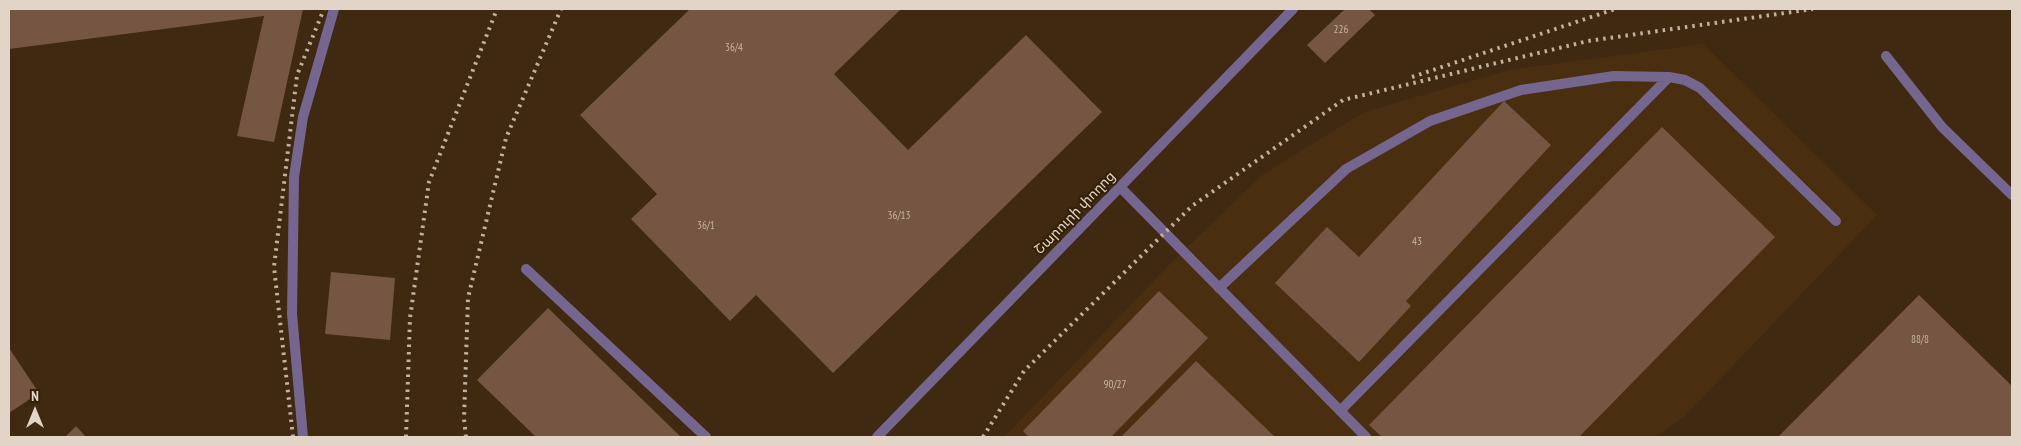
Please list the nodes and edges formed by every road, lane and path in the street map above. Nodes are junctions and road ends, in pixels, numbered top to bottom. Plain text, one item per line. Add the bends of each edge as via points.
1 (334, 9) edge
2 (1293, 9) edge
3 (1886, 56) dead end
4 (1669, 77) junction
5 (1120, 187) junction
6 (2012, 195) edge
7 (1836, 221) dead end
8 (526, 269) dead end
9 (1219, 288) junction
10 (1340, 411) junction
11 (303, 437) edge
12 (706, 437) edge
13 (877, 437) edge
14 (1366, 437) edge

1 - 11 street via 304,117 294,177 292,314
2 - 5 street, Շարուրի փողոց
3 - 6 street via 1942,127
4 - 7 street via 1685,80 1700,88
4 - 9 street via 1614,76 1521,90 1430,122 1346,169
4 - 10 street
5 - 9 street
5 - 13 street, Շարուրի փողոց
8 - 12 street
9 - 10 street
10 - 14 street

